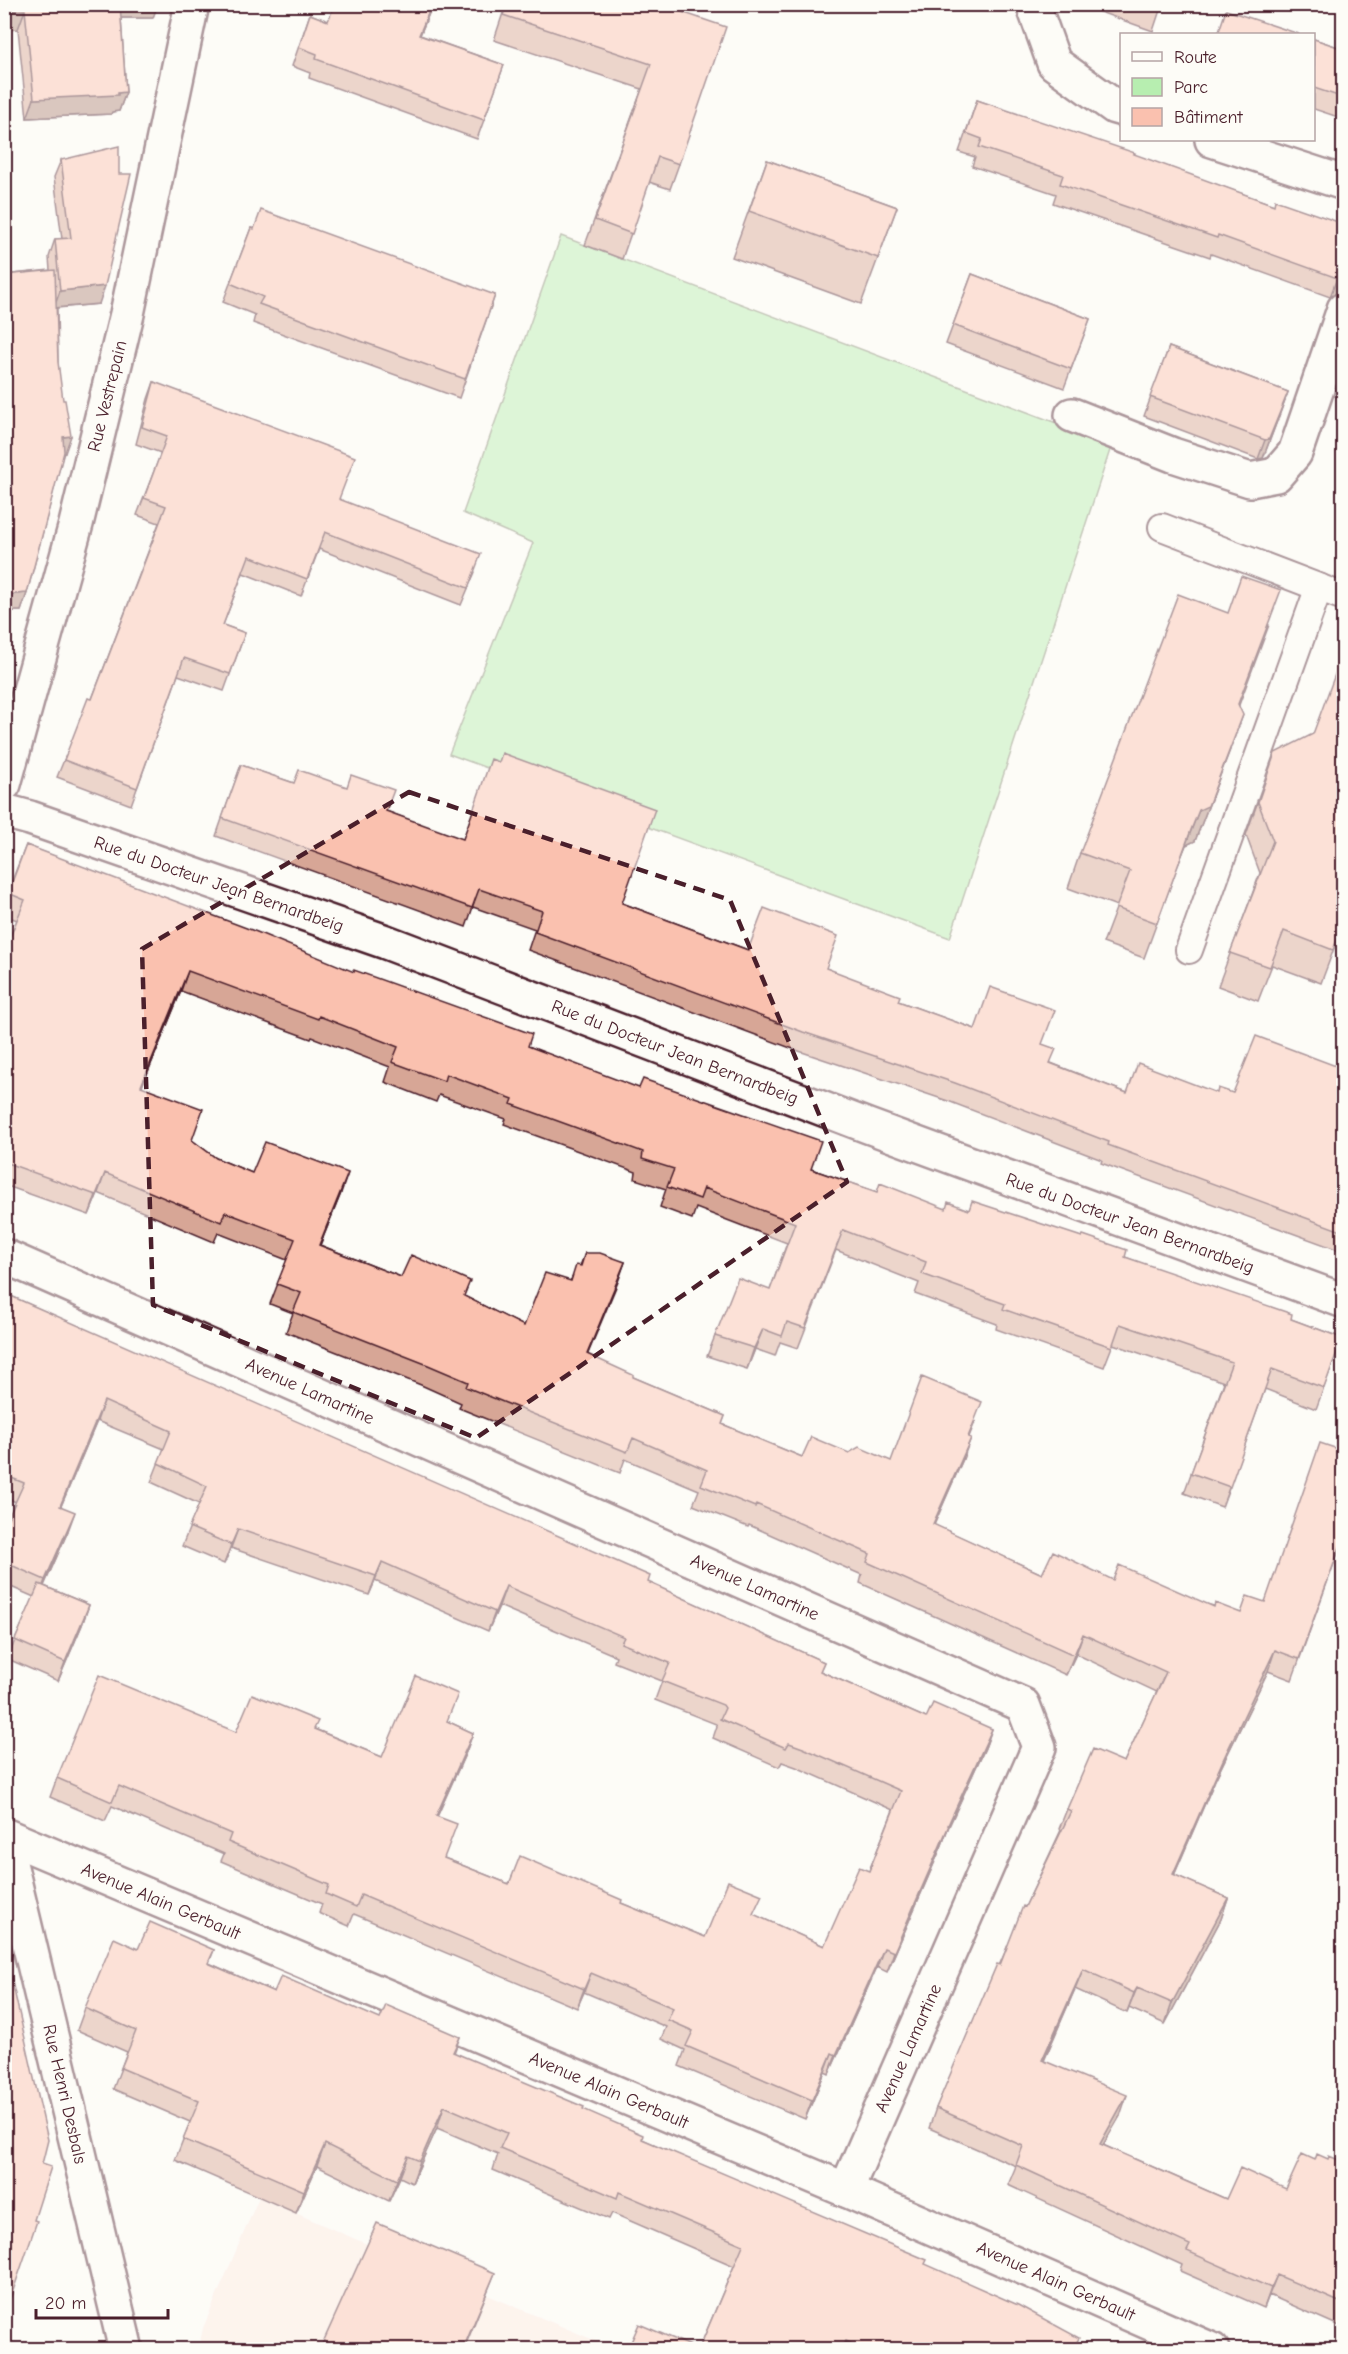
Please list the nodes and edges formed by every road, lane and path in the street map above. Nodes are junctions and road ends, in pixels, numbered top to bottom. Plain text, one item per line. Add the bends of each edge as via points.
1 (192, 4) edge
2 (1033, 4) edge
3 (1120, 108) edge
4 (1215, 141) edge
5 (1344, 183) edge
6 (1344, 309) edge
7 (1072, 415) dead end
8 (1162, 527) dead end
9 (1319, 587) junction
10 (1344, 597) edge
11 (4, 784) edge
12 (4, 811) edge
13 (1189, 950) dead end
14 (4, 1256) edge
15 (1344, 1301) edge
16 (4, 1837) edge
17 (846, 2190) junction
18 (126, 2349) edge
19 (1212, 2349) edge

1 - 11 street, Rue Vestrepain via 127,314 76,524
2 - 3 street via 1054,63
4 - 5 street
6 - 7 street via 1295,453 1276,475 1250,480
8 - 9 lane
9 - 10 lane
9 - 13 lane
12 - 15 street, Rue du Docteur Jean Bernardbeig via 386,942 868,1126
14 - 17 street, Avenue Lamartine via 1023,1705 1039,1747
16 - 17 street, Avenue Alain Gerbault
16 - 18 street, Rue Henri Desbals
17 - 19 street, Avenue Alain Gerbault

